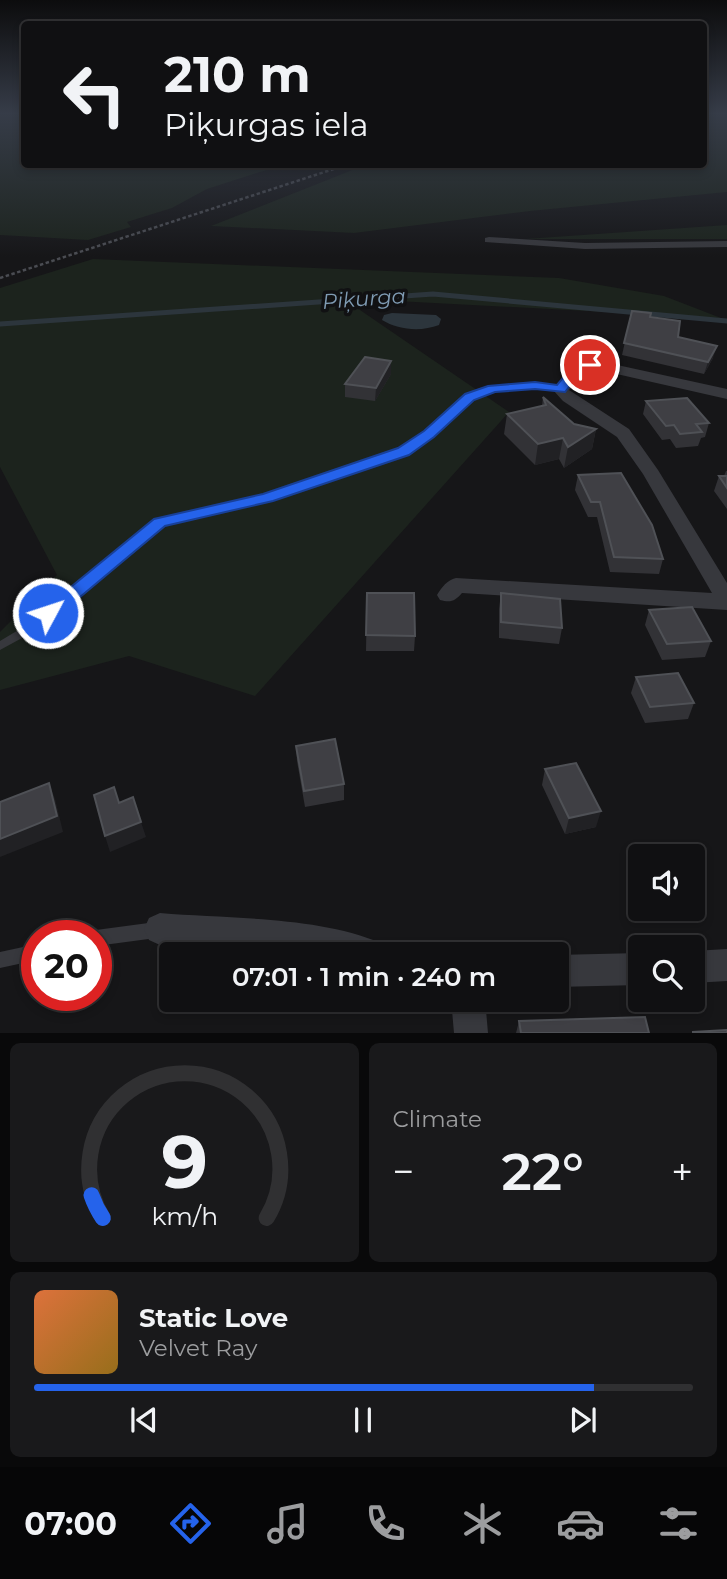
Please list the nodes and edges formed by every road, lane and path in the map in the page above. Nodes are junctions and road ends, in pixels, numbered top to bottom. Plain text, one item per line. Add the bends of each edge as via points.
1 (489, 240) dead end
2 (727, 244) edge
3 (561, 390) junction
4 (726, 393) edge
5 (447, 595) dead end
6 (727, 601) edge
7 (0, 646) edge
8 (160, 929) joint
9 (112, 936) edge
10 (313, 942) edge
11 (21, 955) edge
12 (0, 960) edge
13 (727, 965) edge
14 (705, 966) edge
15 (628, 969) edge
16 (569, 971) edge
17 (469, 1012) edge
18 (471, 1033) edge

1 - 2 street via 585,246
3 - 4 street via 572,375 590,365
3 - 6 street via 623,433
3 - 7 lane via 535,386 493,389 470,397 404,452 267,497 160,522 29,629
5 - 6 street via 456,585
8 - 9 lane
8 - 10 street
11 - 12 lane
13 - 14 street
15 - 16 street
17 - 18 street

